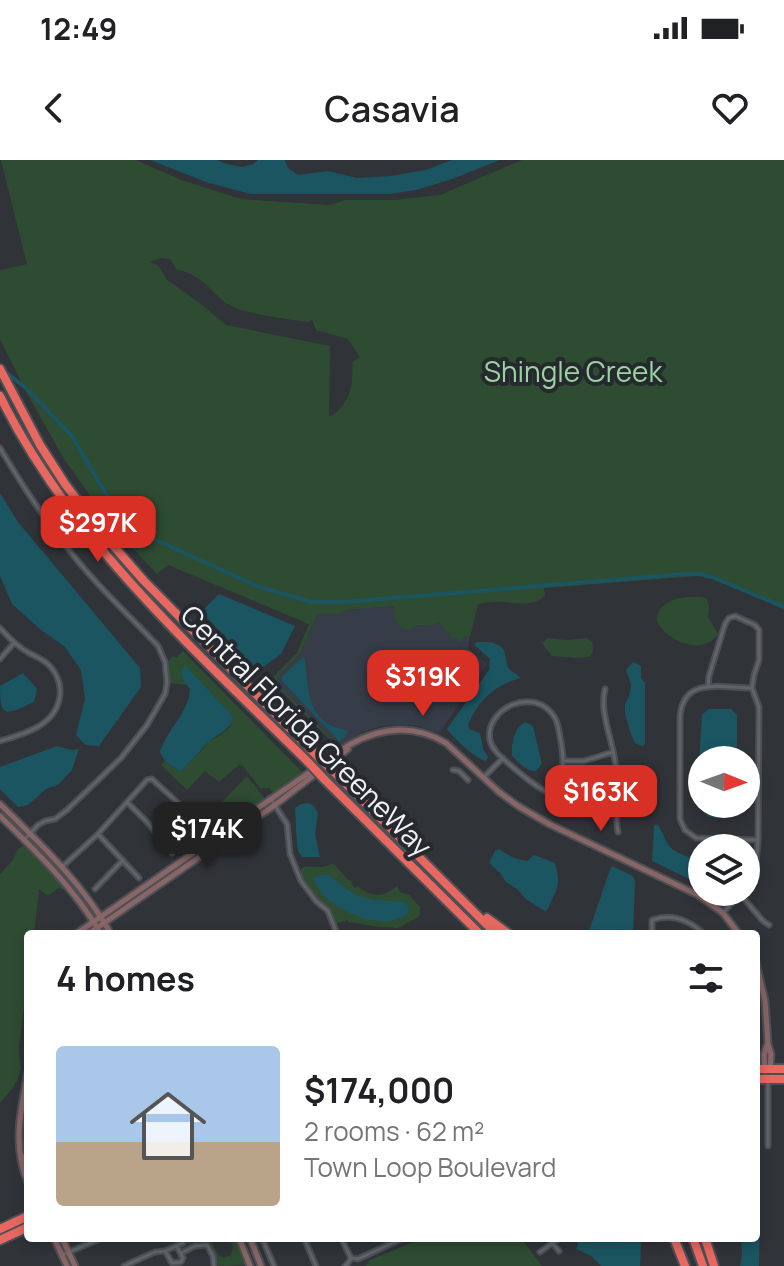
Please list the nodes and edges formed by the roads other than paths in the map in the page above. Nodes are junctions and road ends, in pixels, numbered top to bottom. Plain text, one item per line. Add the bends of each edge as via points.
1 (0, 369) edge
2 (0, 396) edge
3 (0, 448) edge
4 (0, 628) edge
5 (14, 643) junction
6 (0, 659) edge
7 (708, 687) junction
8 (752, 688) junction
9 (605, 689) dead end
10 (361, 738) junction
11 (0, 741) edge
12 (613, 752) junction
13 (503, 758) junction
14 (564, 761) junction
15 (453, 770) dead end
16 (484, 777) junction
17 (468, 780) dead end
18 (551, 794) junction
19 (270, 798) junction
20 (567, 799) dead end
21 (127, 802) junction
22 (0, 804) edge
23 (275, 805) junction
24 (0, 816) edge
25 (618, 832) dead end
26 (30, 833) junction
27 (98, 834) junction
28 (690, 834) edge
29 (758, 834) edge
30 (24, 840) junction
31 (211, 840) junction
32 (219, 844) junction
33 (172, 853) dead end
34 (123, 859) junction
35 (423, 860) junction
36 (63, 866) junction
37 (414, 868) junction
38 (139, 878) dead end
39 (95, 889) dead end
40 (729, 906) edge
41 (751, 906) edge
42 (723, 913) junction
43 (103, 920) junction
44 (96, 924) junction
45 (769, 925) dead end
46 (84, 930) edge
47 (91, 930) edge
48 (99, 930) edge
49 (109, 930) edge
50 (335, 930) edge
51 (468, 930) edge
52 (476, 930) edge
53 (492, 930) edge
54 (504, 930) edge
55 (652, 930) edge
56 (699, 930) edge
57 (736, 930) edge
58 (760, 979) edge
59 (784, 1069) edge
60 (765, 1071) edge
61 (784, 1079) edge
62 (24, 1092) edge
63 (768, 1146) dead end
64 (20, 1152) junction
65 (24, 1160) edge
66 (24, 1166) edge
67 (24, 1218) edge
68 (0, 1229) edge
69 (24, 1229) edge
70 (0, 1240) edge
71 (57, 1242) edge
72 (63, 1242) edge
73 (93, 1242) edge
74 (241, 1242) edge
75 (252, 1242) edge
76 (264, 1242) edge
77 (306, 1242) edge
78 (342, 1242) edge
79 (394, 1242) edge
80 (555, 1242) edge
81 (676, 1242) edge
82 (682, 1242) edge
83 (694, 1242) edge
84 (706, 1242) edge
85 (183, 1243) dead end
86 (552, 1244) junction
87 (177, 1247) junction
88 (165, 1251) junction
89 (559, 1251) dead end
90 (540, 1252) dead end
91 (181, 1253) junction
92 (65, 1254) junction
93 (349, 1263) edge
94 (67, 1266) edge
95 (75, 1266) edge
96 (124, 1266) edge
97 (214, 1266) edge
98 (250, 1266) edge
99 (261, 1266) edge
100 (274, 1266) edge
101 (316, 1266) edge
102 (688, 1266) edge
103 (703, 1266) edge
104 (714, 1266) edge

1 - 35 highway, Central Florida GreeneWay, bridge via 56,471 103,534
2 - 37 highway, Central Florida GreeneWay, bridge via 38,464 94,542
3 - 26 street via 69,551 158,646 167,670 158,708 121,758 60,816
4 - 5 street
5 - 6 street
5 - 11 street via 57,676 59,703 43,725
7 - 8 street
7 - 8 street via 725,624 735,616 759,630
7 - 28 street via 689,693 681,705 680,819
8 - 29 street via 759,707
9 - 12 street
10 - 16 street via 387,730 436,737
10 - 19 street
10 - 23 street
12 - 14 street
12 - 25 street
13 - 14 street via 491,743 492,724 512,703 525,701 539,703 557,720
13 - 16 street
13 - 18 street
14 - 18 street
15 - 17 street
16 - 42 street via 534,817 684,888
18 - 20 street
19 - 23 street
19 - 31 street
21 - 27 street
21 - 31 street via 152,779
21 - 33 street
22 - 26 street
23 - 32 street
23 - 50 street via 287,824 290,854 301,881 328,911
24 - 30 street
26 - 30 street
26 - 36 street
27 - 34 street
27 - 36 street
30 - 44 street
31 - 32 street
31 - 43 street
32 - 43 street
34 - 38 street
34 - 39 street
35 - 53 highway, Central Florida GreeneWay
35 - 54 highway
36 - 43 street
37 - 51 highway
37 - 52 highway, Central Florida GreeneWay
40 - 42 street
41 - 45 street
42 - 57 street
43 - 44 street
43 - 49 street
44 - 46 street
44 - 47 street
44 - 48 street
55 - 56 street via 655,918 673,917
58 - 60 street via 771,1054
59 - 60 highway
60 - 61 highway
60 - 63 street
62 - 64 street
64 - 65 street
64 - 66 street
67 - 68 highway
69 - 70 highway
71 - 92 street
72 - 92 street
73 - 92 street
74 - 98 street
75 - 99 street
76 - 100 street
77 - 101 street
78 - 93 street
79 - 93 street
80 - 86 street
81 - 102 highway
82 - 102 highway
83 - 103 highway
84 - 104 highway
85 - 87 street
86 - 89 street
86 - 90 street
87 - 88 street
87 - 91 street
88 - 91 street via 177,1264
88 - 96 street
91 - 97 street via 207,1245
92 - 94 street
92 - 95 street

